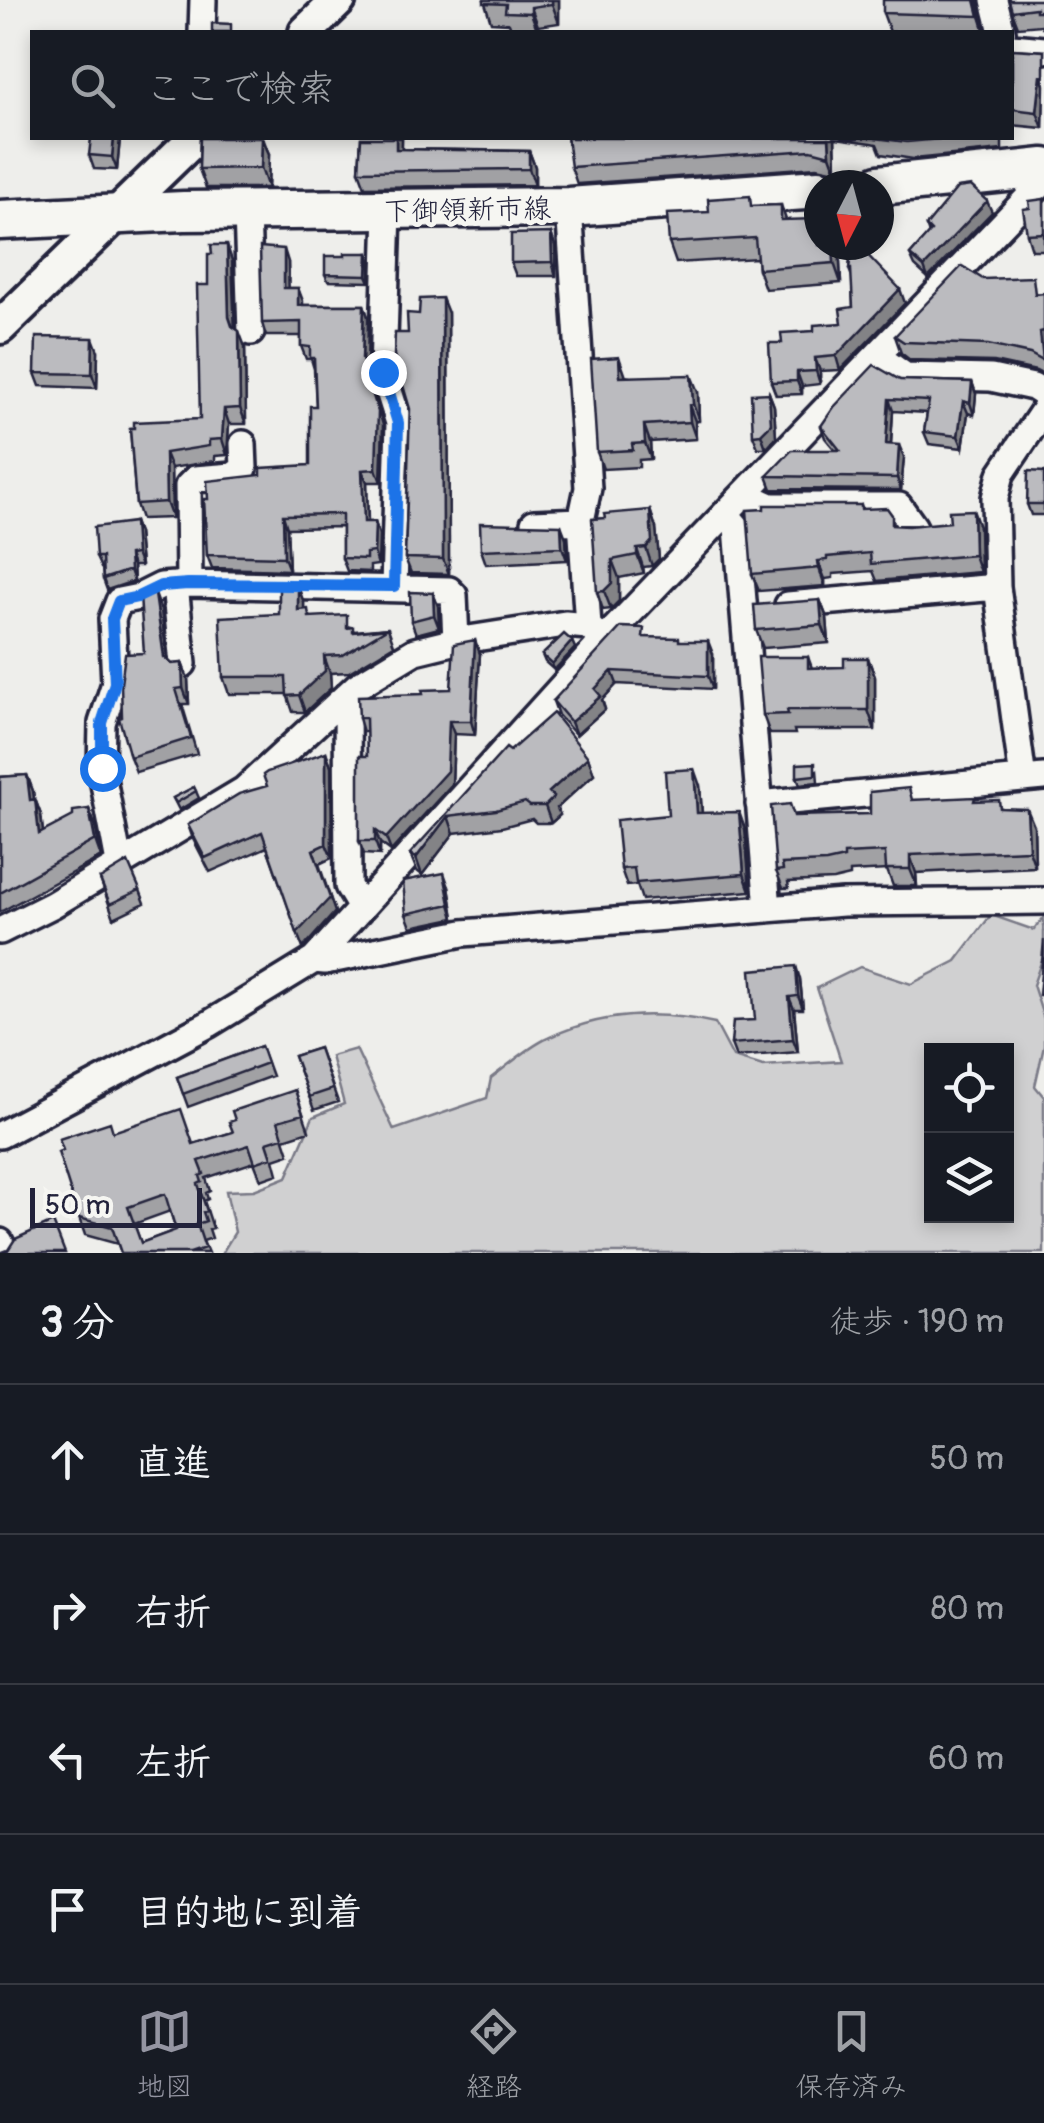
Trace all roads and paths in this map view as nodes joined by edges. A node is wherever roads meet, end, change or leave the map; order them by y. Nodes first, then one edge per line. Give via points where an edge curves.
1 (203, 0) edge
2 (339, 0) edge
3 (994, 0) edge
4 (202, 30) edge
5 (308, 30) edge
6 (1002, 30) edge
7 (1014, 47) edge
8 (1044, 50) edge
9 (193, 140) edge
10 (1044, 168) edge
11 (1044, 180) edge
12 (894, 183) edge
13 (804, 191) edge
14 (569, 207) junction
15 (388, 210) junction
16 (247, 212) junction
17 (114, 214) junction
18 (0, 220) edge
19 (0, 327) edge
20 (251, 332) dead end
21 (877, 356) junction
22 (1044, 394) edge
23 (1044, 410) edge
24 (243, 444) dead end
25 (744, 494) junction
26 (726, 514) junction
27 (581, 521) junction
28 (534, 523) edge
29 (914, 527) edge
30 (182, 585) junction
31 (394, 586) junction
32 (997, 587) junction
33 (743, 608) junction
34 (596, 634) junction
35 (456, 640) junction
36 (183, 664) edge
37 (347, 696) junction
38 (1033, 778) edge
39 (759, 804) junction
40 (119, 864) junction
41 (1044, 901) edge
42 (360, 906) junction
43 (768, 909) junction
44 (0, 930) edge
45 (314, 960) junction
46 (0, 1135) edge
47 (0, 1242) edge
48 (5, 1253) edge

1 - 4 street
2 - 5 street
3 - 6 street
7 - 8 street
9 - 17 street
10 - 12 main road
11 - 21 street
13 - 14 main road, 下御領新市線
14 - 15 main road, 下御領新市線
14 - 27 street via 588,488
15 - 16 main road, 下御領新市線
15 - 31 street via 383,372 398,423
16 - 17 main road, 下御領新市線
16 - 20 street
17 - 18 main road, 下御領新市線
17 - 19 street
21 - 22 street via 906,376 991,378
21 - 25 street
23 - 32 street via 1001,474 995,498
24 - 30 street via 244,468 234,476 195,479 188,486
25 - 26 street
25 - 29 street via 771,506 898,506
26 - 33 street via 737,527
26 - 34 street
27 - 28 street
27 - 34 street
30 - 31 street
30 - 36 street
30 - 40 street via 119,601 113,610 115,683 102,723 102,768
31 - 35 street via 449,590
32 - 33 street
32 - 38 street
33 - 39 street
34 - 35 street via 565,624
34 - 42 street
35 - 37 street via 415,651
37 - 40 street via 244,790
37 - 42 street via 348,886
38 - 39 street
39 - 43 street
40 - 44 street
41 - 43 street
42 - 45 street
43 - 45 street via 463,933
45 - 46 street
47 - 48 street

